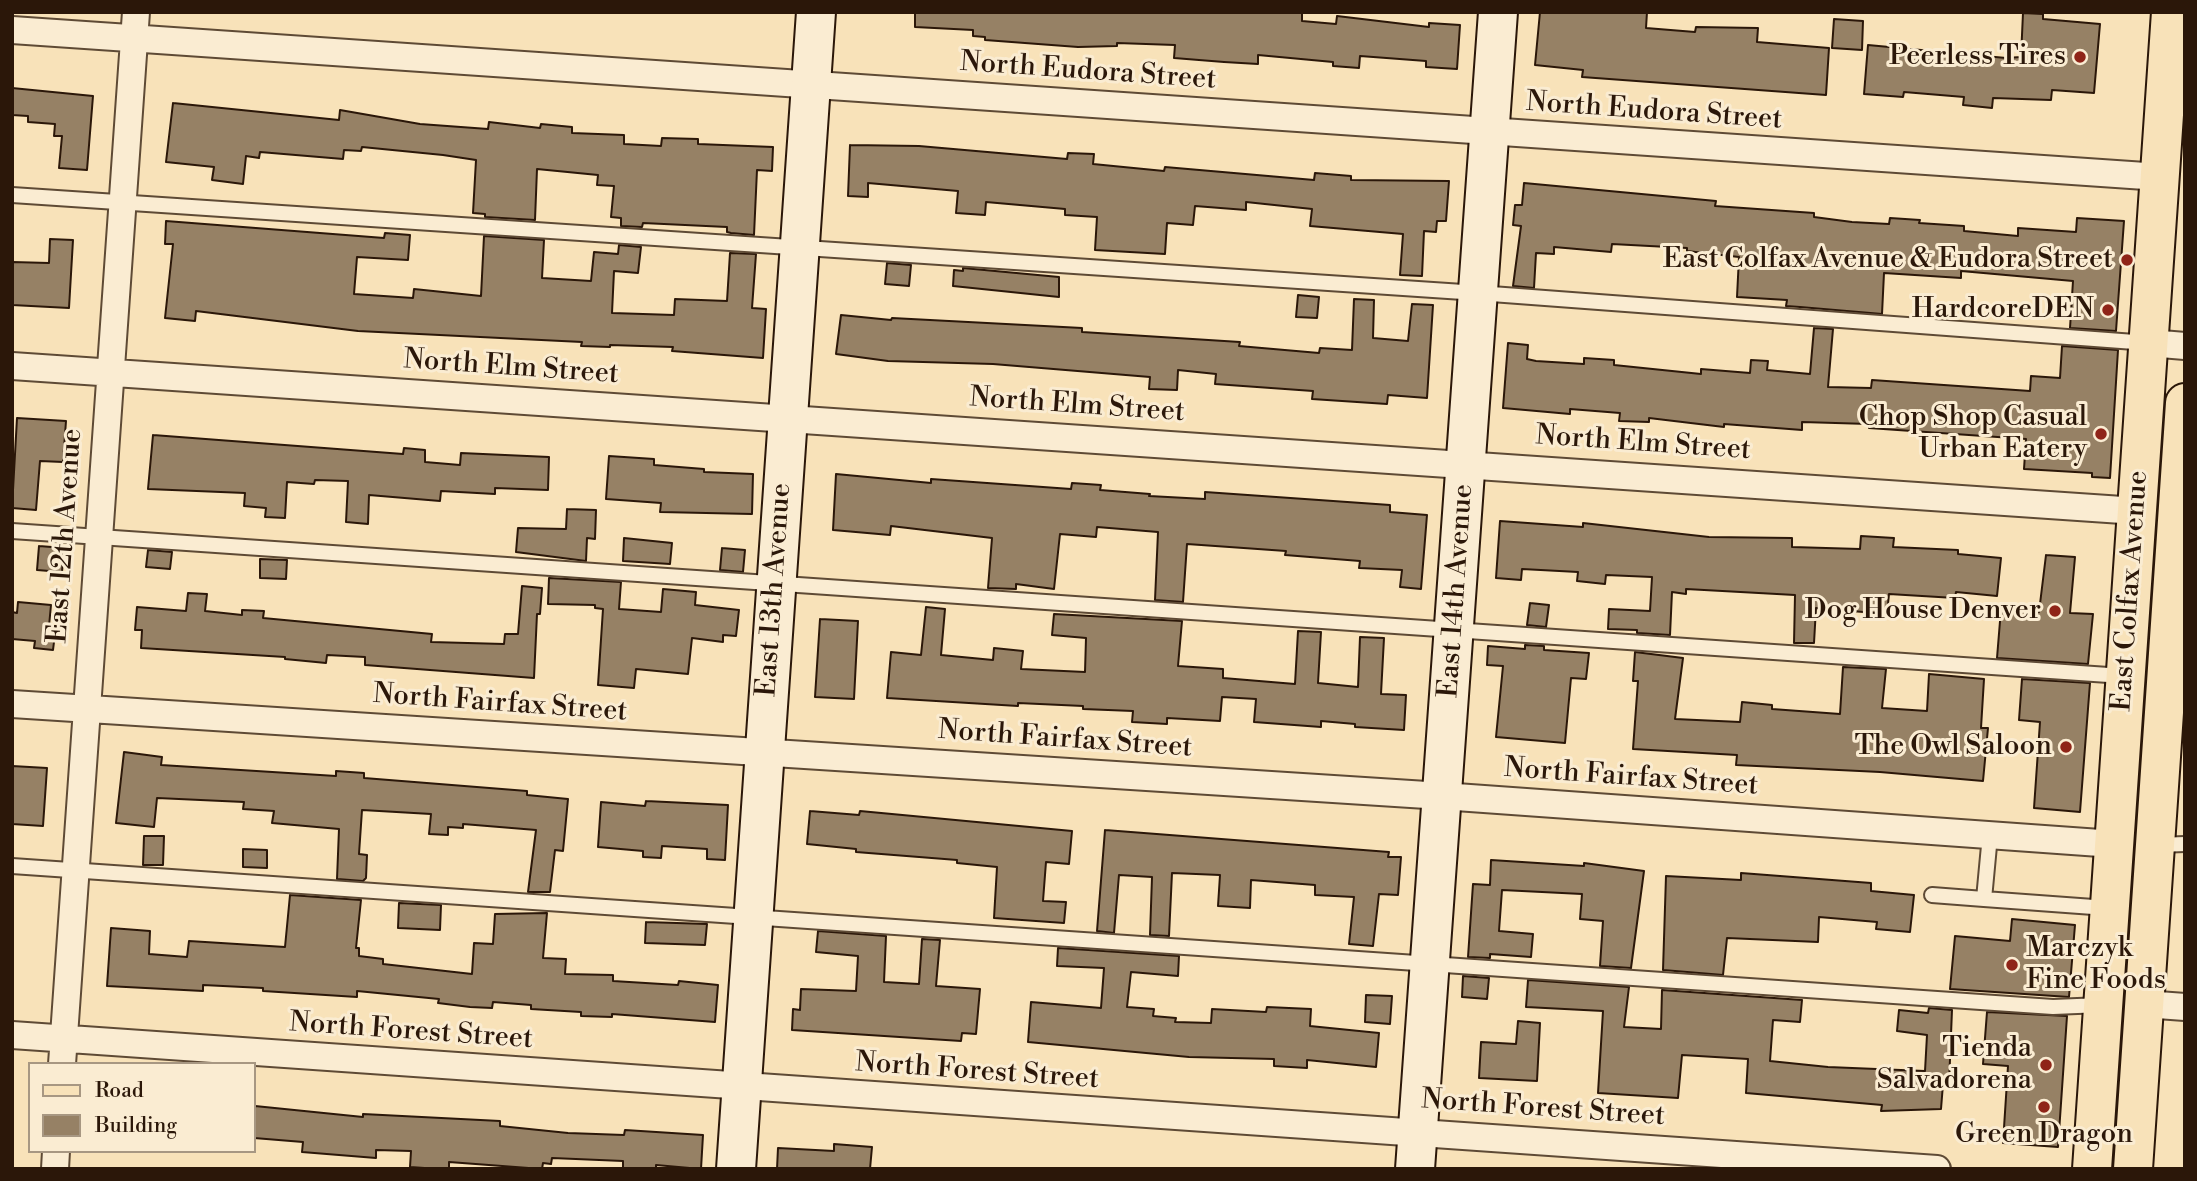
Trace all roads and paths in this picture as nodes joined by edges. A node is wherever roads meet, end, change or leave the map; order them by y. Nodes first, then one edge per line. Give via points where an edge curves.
1 (136, 12) edge
2 (816, 12) edge
3 (1498, 12) edge
4 (2171, 12) edge
5 (12, 30) edge
6 (135, 39) junction
7 (812, 83) junction
8 (1490, 133) junction
9 (2160, 177) junction
10 (12, 195) edge
11 (122, 202) junction
12 (799, 249) junction
13 (1478, 293) junction
14 (2167, 344) edge
15 (12, 366) edge
16 (110, 373) junction
17 (2185, 403) edge
18 (787, 418) junction
19 (1466, 463) junction
20 (2137, 511) junction
21 (12, 531) edge
22 (98, 537) junction
23 (776, 581) junction
24 (1454, 631) junction
25 (2126, 677) junction
26 (2176, 677) edge
27 (12, 704) edge
28 (85, 710) junction
29 (764, 752) junction
30 (1442, 796) junction
31 (1990, 835) junction
32 (2114, 844) junction
33 (2170, 844) edge
34 (12, 866) edge
35 (75, 871) junction
36 (1931, 895) dead end
37 (1984, 899) junction
38 (2110, 908) junction
39 (753, 917) junction
40 (1430, 963) junction
41 (2144, 1004) junction
42 (2103, 1005) junction
43 (2185, 1007) edge
44 (12, 1035) edge
45 (63, 1051) edge
46 (742, 1088) junction
47 (1416, 1150) edge
48 (736, 1169) edge
49 (1937, 1169) edge
50 (2092, 1169) edge
51 (2133, 1169) edge

1 - 6 street, East 12th Avenue
2 - 7 main road, East 13th Avenue
3 - 8 main road, East 14th Avenue
4 - 9 main road, East Colfax Avenue
5 - 6 street, North Eudora Street
6 - 7 street, North Eudora Street
6 - 11 street, East 12th Avenue
7 - 8 street, North Eudora Street
7 - 12 main road, East 13th Avenue
8 - 9 street, North Eudora Street
8 - 13 main road, East 14th Avenue
9 - 14 main road, East Colfax Avenue
10 - 11 lane
11 - 12 lane
11 - 16 street, East 12th Avenue
12 - 13 lane
12 - 18 main road, East 13th Avenue
13 - 14 lane
13 - 19 main road, East 14th Avenue
14 - 20 main road, East Colfax Avenue
15 - 16 street, North Elm Street
16 - 18 street, North Elm Street
16 - 22 street, East 12th Avenue
17 - 26 main road, East Colfax Avenue
18 - 19 street, North Elm Street
18 - 23 main road, East 13th Avenue
19 - 20 street, North Elm Street
19 - 24 main road, East 14th Avenue
20 - 25 main road, East Colfax Avenue
21 - 22 lane
22 - 23 lane
22 - 28 street, East 12th Avenue
23 - 24 lane
23 - 29 main road, East 13th Avenue
24 - 25 lane
24 - 30 main road, East 14th Avenue
25 - 32 main road, East Colfax Avenue
26 - 33 main road, East Colfax Avenue
27 - 28 street, North Fairfax Street
28 - 29 street, North Fairfax Street
28 - 35 street, East 12th Avenue
29 - 30 street, North Fairfax Street
29 - 39 main road, East 13th Avenue
30 - 31 street, North Fairfax Street
30 - 40 main road, East 14th Avenue
31 - 32 street, North Fairfax Street
31 - 37 lane
32 - 38 main road, East Colfax Avenue
33 - 41 main road, East Colfax Avenue
34 - 35 lane
35 - 39 lane
35 - 45 street, East 12th Avenue
36 - 37 lane
37 - 38 lane
38 - 42 main road, East Colfax Avenue
39 - 40 lane
39 - 46 main road, East 13th Avenue
40 - 42 lane via 2053,1007
40 - 47 main road, East 14th Avenue
41 - 43 street
41 - 51 main road, East Colfax Avenue
42 - 50 main road, East Colfax Avenue
44 - 45 street, North Forest Street
45 - 46 street, North Forest Street
46 - 47 street, North Forest Street
46 - 48 main road, East 13th Avenue
47 - 49 street, North Forest Street

